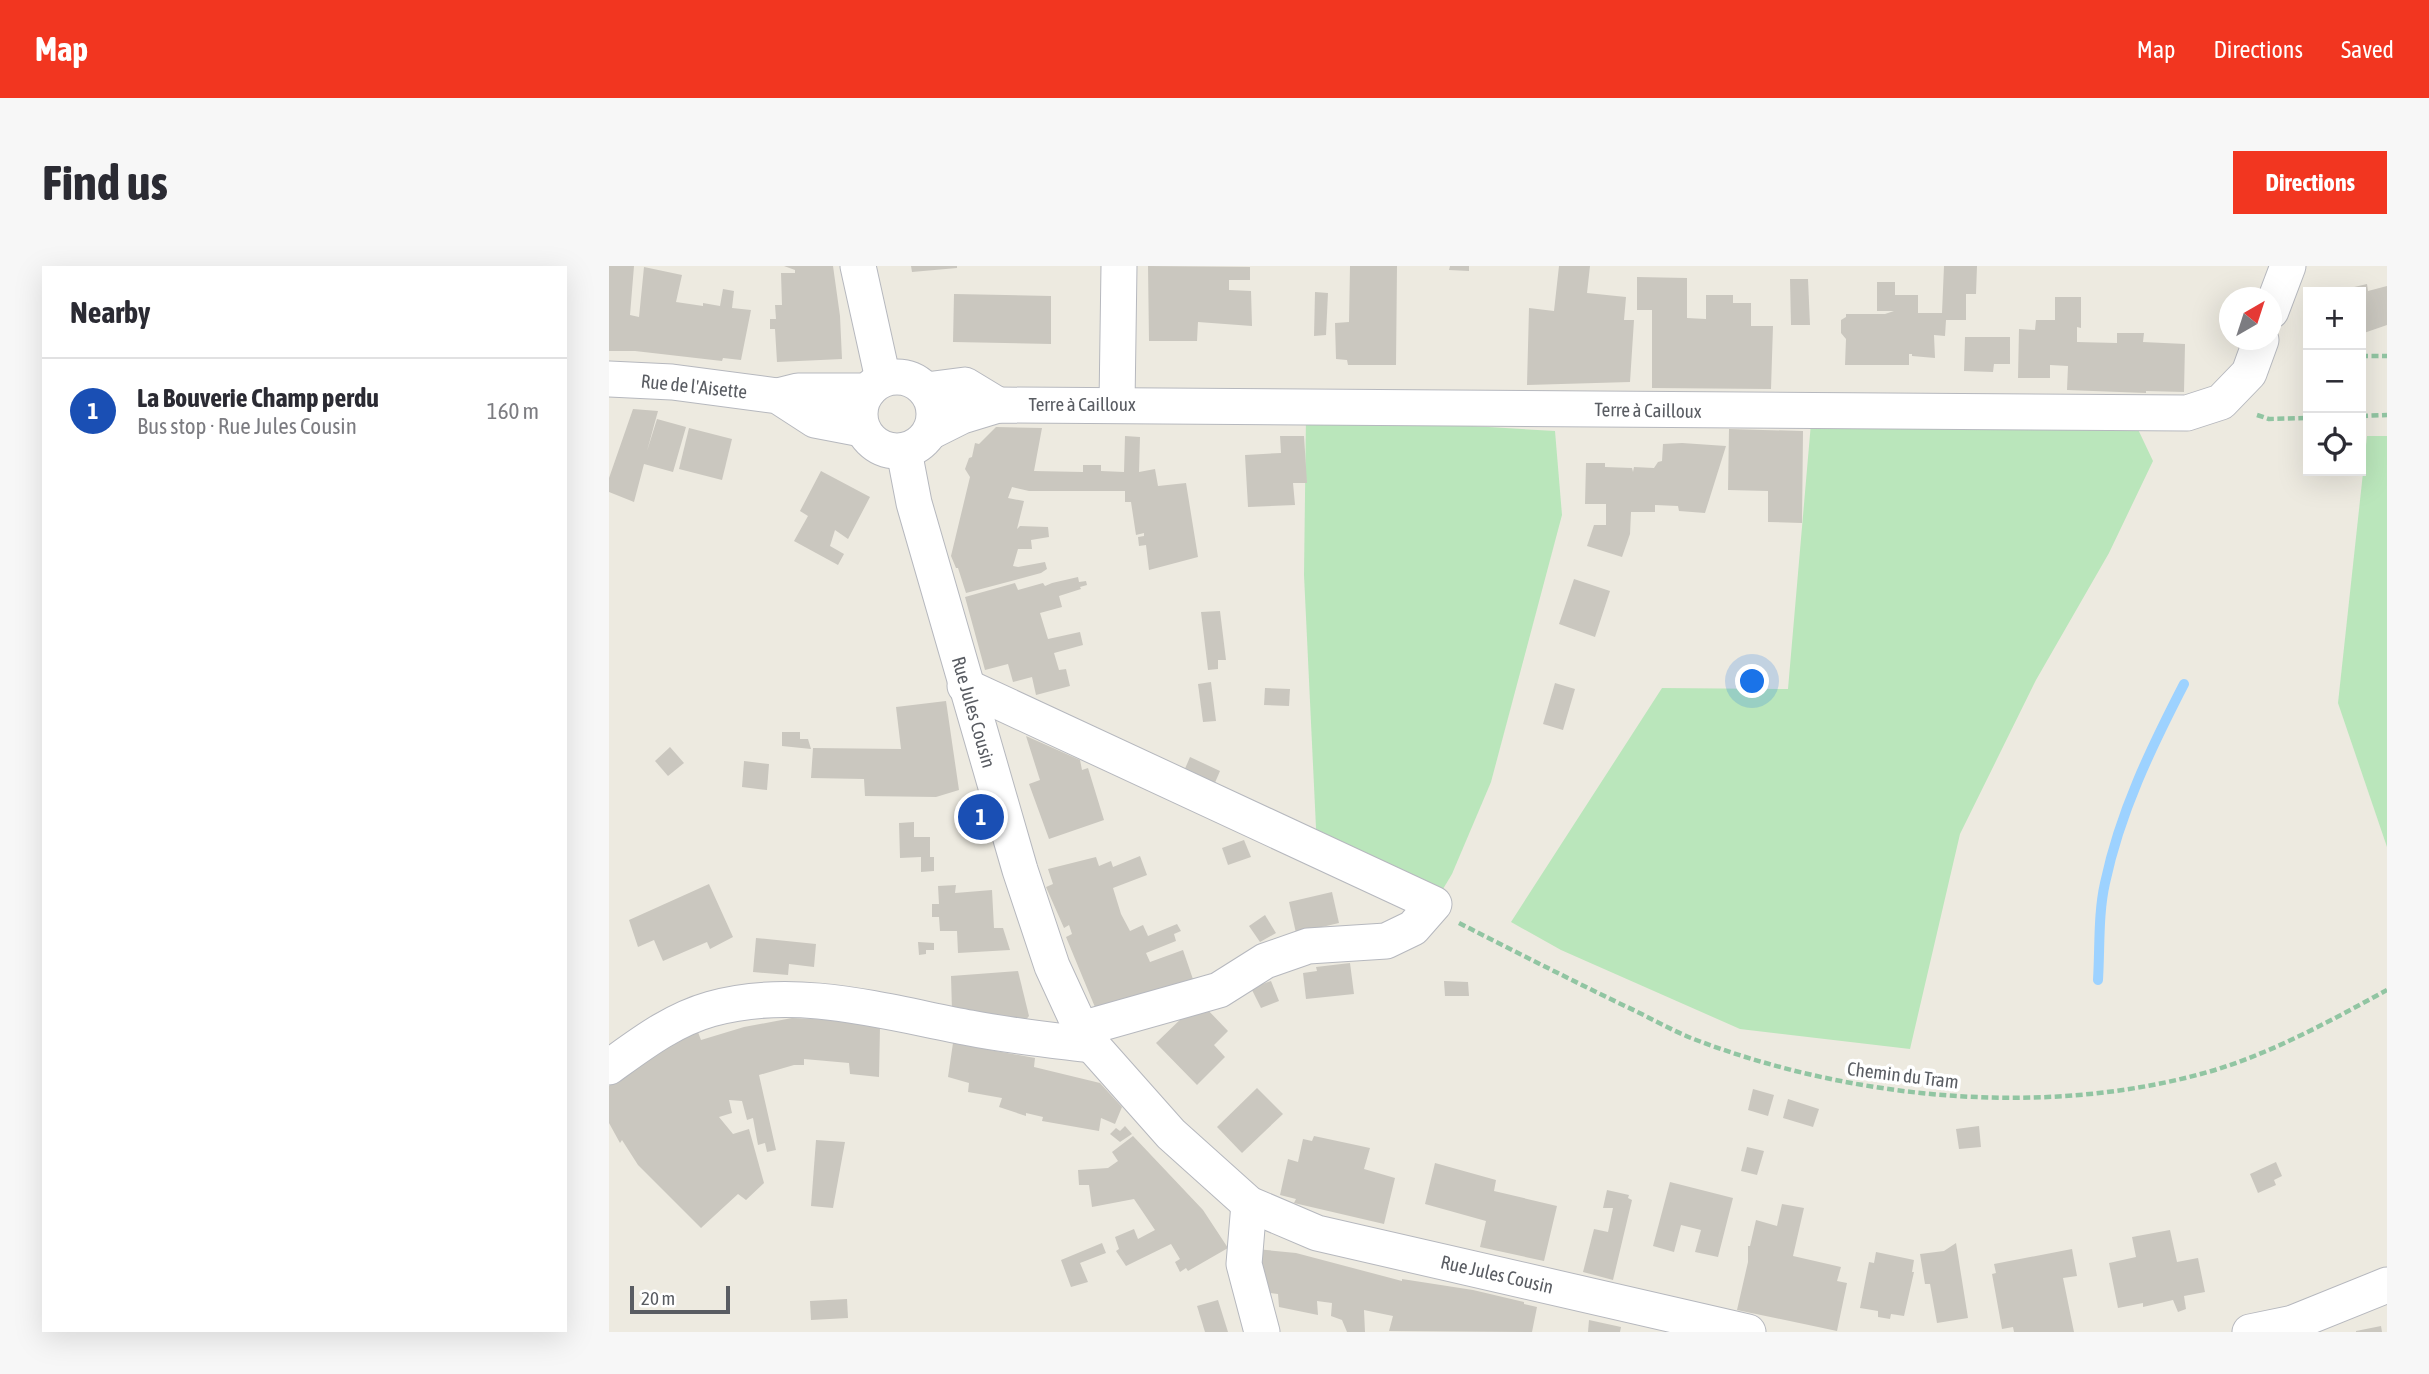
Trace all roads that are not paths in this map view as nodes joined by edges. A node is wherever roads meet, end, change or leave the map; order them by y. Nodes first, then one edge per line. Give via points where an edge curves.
1 (858, 266) edge
2 (1119, 266) edge
3 (2288, 266) edge
4 (2280, 287) edge
5 (2257, 350) edge
6 (609, 379) edge
7 (875, 385) junction
8 (926, 390) junction
9 (778, 396) junction
10 (1117, 404) junction
11 (998, 405) junction
12 (862, 429) junction
13 (917, 441) junction
14 (965, 686) junction
15 (1086, 1037) junction
16 (609, 1067) edge
17 (1249, 1205) junction
18 (2387, 1285) edge
19 (1262, 1332) edge
20 (1748, 1332) edge
21 (2250, 1332) edge

1 - 7 street
2 - 10 street
3 - 4 street
5 - 10 street, Terre à Cailloux via 2249,373 2221,402 2187,413
6 - 9 street, Rue de l'Aisette
7 - 8 street via 894,377 906,378
7 - 9 street, Rue de l'Aisette via 798,390
7 - 12 street via 860,406
8 - 11 street via 965,386
8 - 13 street via 934,414
9 - 12 street, Rue de l'Aisette via 815,420
10 - 11 street, Terre à Cailloux
11 - 13 street via 962,416
12 - 13 street via 879,448 892,452
13 - 14 street, Rue Jules Cousin via 914,503
14 - 15 street, Rue Jules Cousin via 1048,954
14 - 15 street via 1434,904 1413,928 1386,941 1308,946 1265,961 1219,990
15 - 16 street via 972,1028 821,1001 761,999 709,1009 663,1028
15 - 17 street, Rue Jules Cousin via 1171,1134
17 - 19 street via 1244,1264
17 - 20 street, Rue Jules Cousin via 1317,1233
18 - 21 street via 2293,1323

